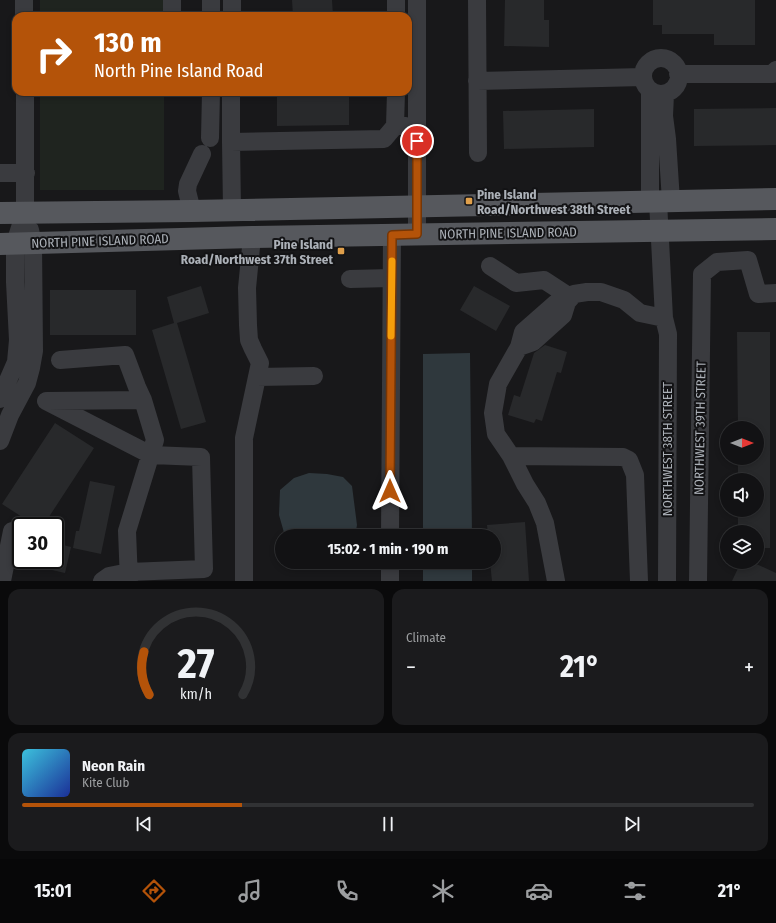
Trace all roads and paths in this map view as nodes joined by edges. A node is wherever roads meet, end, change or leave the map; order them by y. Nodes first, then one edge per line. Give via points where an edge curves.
1 (24, 0) edge
2 (172, 0) edge
3 (211, 0) edge
4 (232, 0) edge
5 (396, 0) edge
6 (417, 0) edge
7 (477, 0) edge
8 (24, 12) edge
9 (172, 12) edge
10 (211, 12) edge
11 (232, 12) edge
12 (396, 12) edge
13 (776, 70) edge
14 (678, 74) junction
15 (477, 81) junction
16 (652, 87) junction
17 (25, 96) edge
18 (211, 96) edge
19 (231, 96) edge
20 (396, 96) edge
21 (395, 126) junction
22 (417, 126) junction
23 (210, 138) dead end
24 (231, 142) junction
25 (478, 153) dead end
26 (202, 154) dead end
27 (0, 173) edge
28 (26, 173) junction
29 (776, 199) edge
30 (660, 201) junction
31 (417, 206) junction
32 (232, 209) junction
33 (192, 210) junction
34 (25, 212) junction
35 (0, 213) edge
36 (776, 228) edge
37 (660, 230) junction
38 (417, 234) junction
39 (392, 235) junction
40 (252, 237) junction
41 (16, 243) edge
42 (490, 266) dead end
43 (391, 278) junction
44 (350, 279) dead end
45 (776, 293) edge
46 (568, 300) junction
47 (664, 318) junction
48 (60, 360) dead end
49 (314, 376) dead end
50 (257, 377) junction
51 (9, 393) edge
52 (143, 400) junction
53 (46, 401) junction
54 (0, 441) edge
55 (151, 455) junction
56 (511, 456) junction
57 (390, 529) edge
58 (12, 531) dead end
59 (390, 569) edge
60 (129, 577) edge
61 (2, 581) edge
62 (102, 581) edge
63 (244, 581) edge
64 (390, 581) edge
65 (556, 581) edge
66 (639, 581) edge
67 (667, 581) edge
68 (698, 581) edge

1 - 8 street
2 - 9 street
3 - 10 street
4 - 11 street
5 - 12 street
6 - 22 street
7 - 15 street
13 - 14 street via 773,74
14 - 16 street via 676,85 669,92
14 - 16 street via 672,63 661,58 655,59 646,67
15 - 16 street
15 - 25 street
16 - 30 street, NORTHWEST 38TH STREET via 664,116 667,139
17 - 28 street
18 - 23 street
19 - 24 street
20 - 21 street
21 - 22 street
21 - 24 street via 384,139
22 - 31 street
24 - 32 street
26 - 33 street via 188,184 187,191
27 - 28 street
28 - 34 street
29 - 30 main road
30 - 31 main road
30 - 37 street, NORTHWEST 38TH STREET
31 - 32 main road
31 - 38 street
32 - 33 main road
33 - 34 main road
34 - 35 main road
34 - 41 street
36 - 37 main road, NORTH PINE ISLAND ROAD
37 - 38 main road, NORTH PINE ISLAND ROAD
37 - 47 street, NORTHWEST 38TH STREET
38 - 39 main road, NORTH PINE ISLAND ROAD
39 - 40 main road, NORTH PINE ISLAND ROAD
39 - 43 street
40 - 41 main road, NORTH PINE ISLAND ROAD
40 - 50 street via 247,288 248,325 249,340 260,363
41 - 51 street via 18,340
42 - 46 street via 516,283 544,280
43 - 44 street
43 - 57 street
45 - 68 street, NORTHWEST 39TH STREET via 758,294 748,260 717,262 702,274
46 - 47 street via 574,294 601,292 624,300 640,313
46 - 56 street via 563,315 533,342 519,347 498,384 493,413 496,434
47 - 67 street, NORTHWEST 38TH STREET via 668,334
48 - 52 street via 125,355
49 - 50 street
50 - 63 street via 244,438
51 - 53 street
51 - 54 street via 10,415
52 - 53 street
52 - 55 street via 155,440
53 - 55 street
55 - 60 street via 127,531
55 - 60 street via 201,457 204,569
56 - 65 street via 537,503 545,524
56 - 66 street via 623,457 629,460 635,475
58 - 61 street
59 - 64 street
60 - 62 street via 109,576

